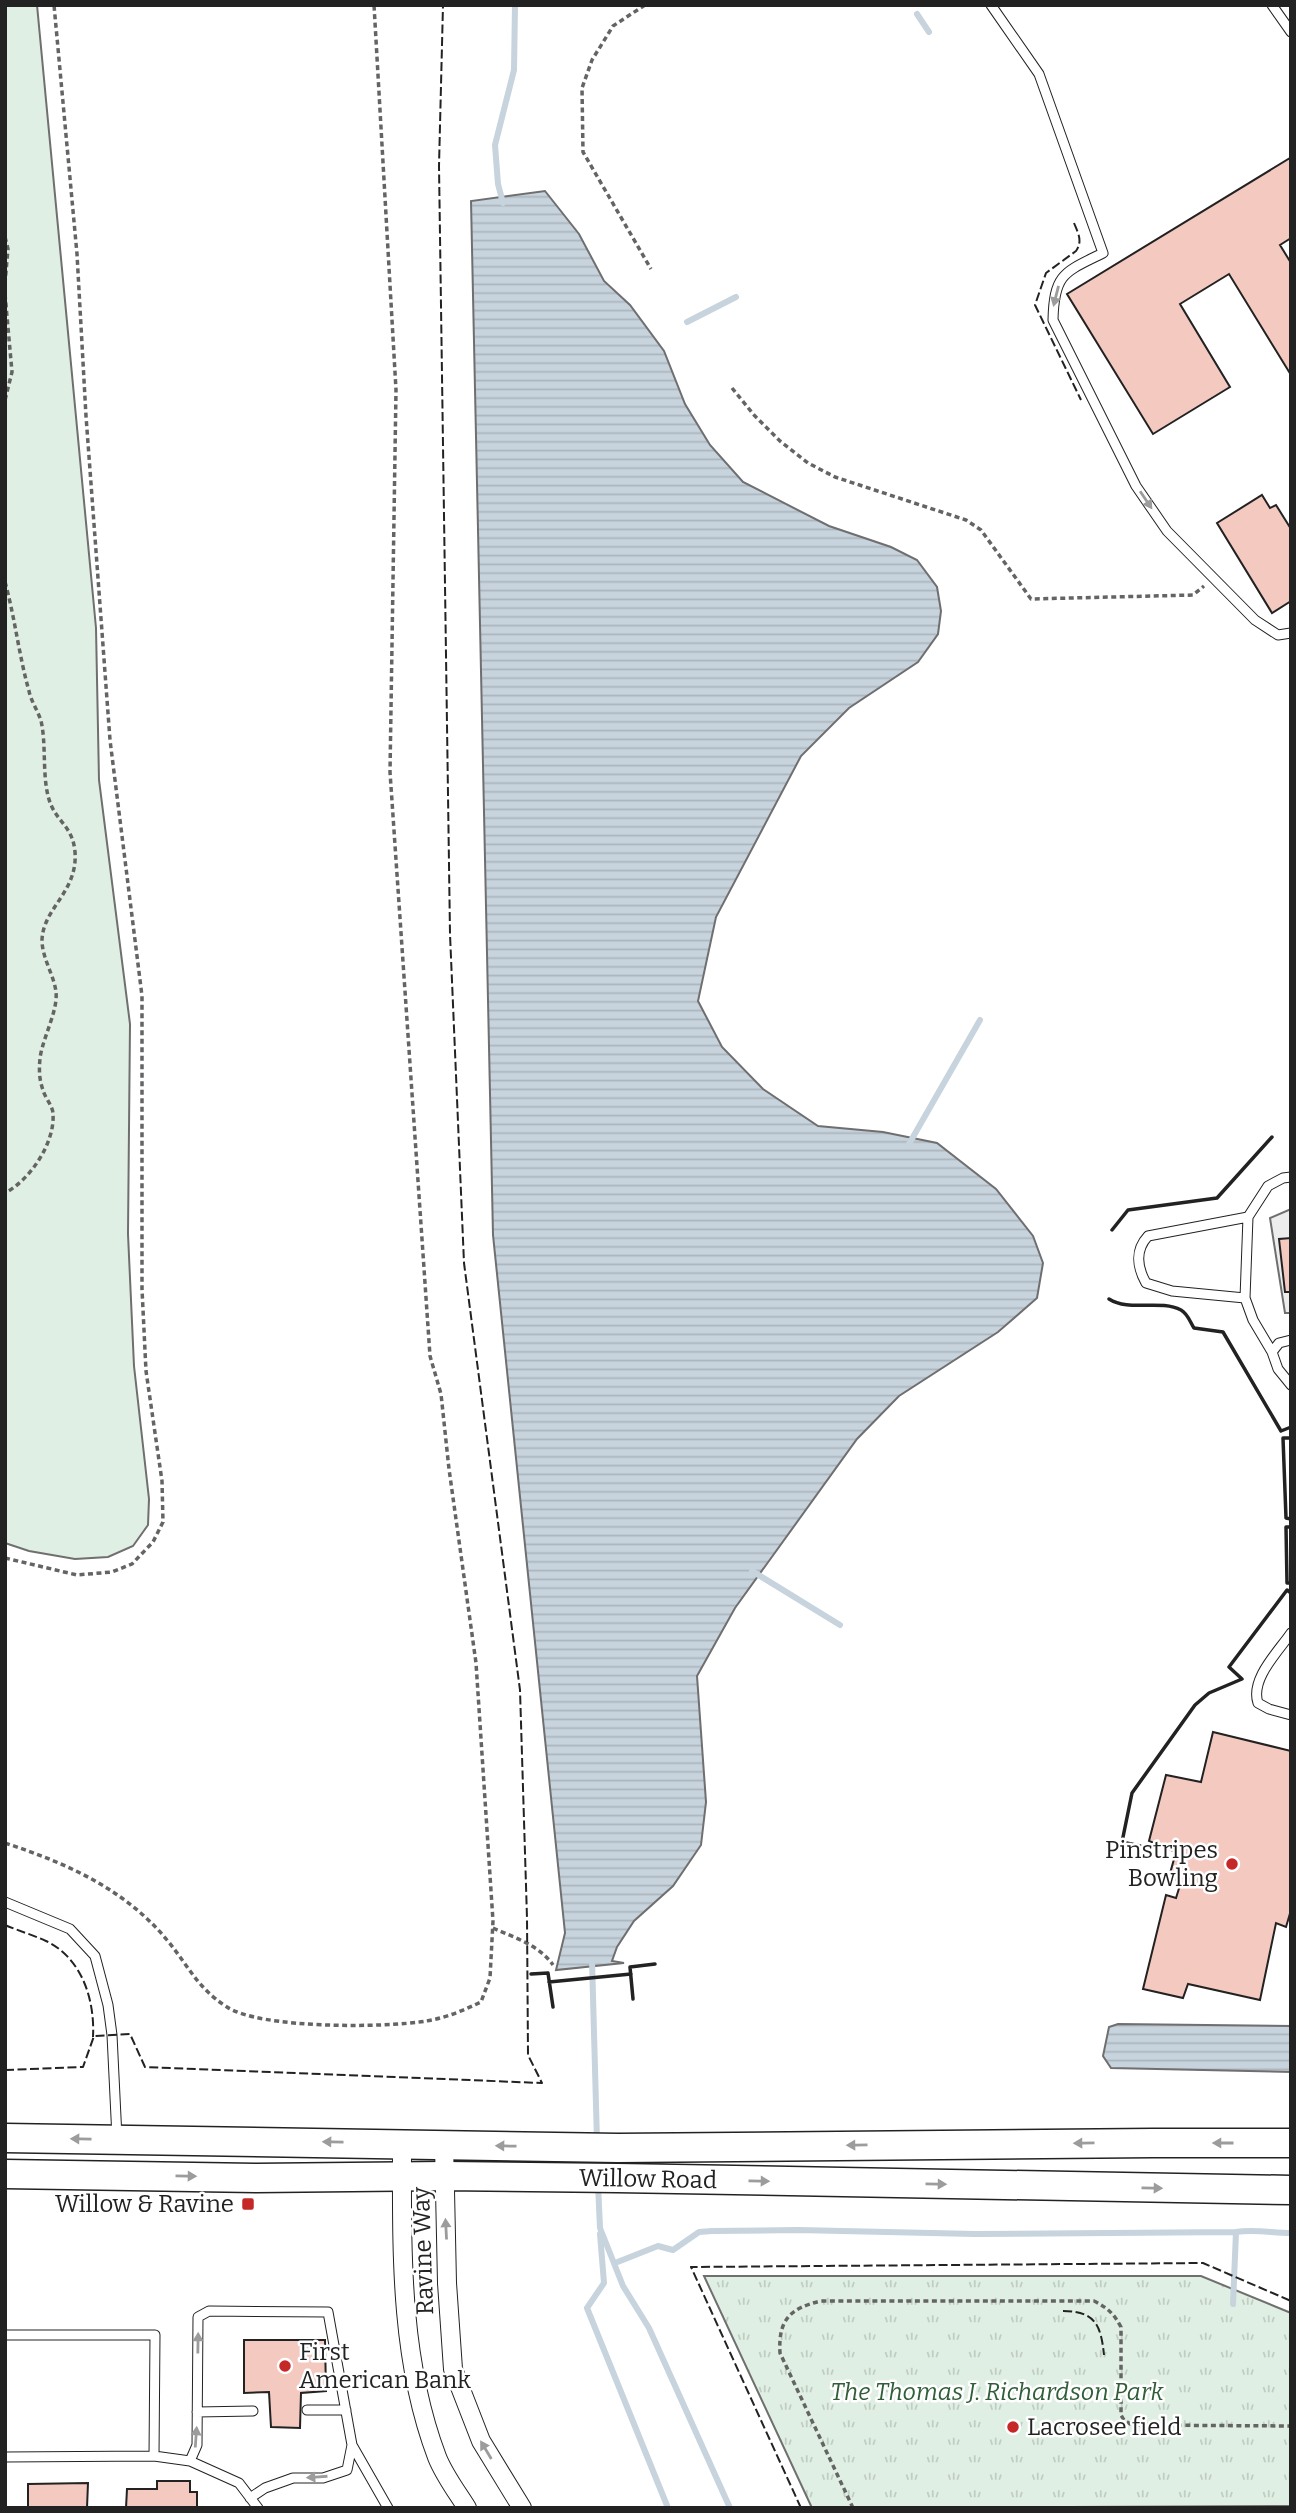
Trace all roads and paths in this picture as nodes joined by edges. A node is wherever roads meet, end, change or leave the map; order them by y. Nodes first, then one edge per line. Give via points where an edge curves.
1 (54, 5) edge
2 (374, 5) edge
3 (645, 5) edge
4 (991, 5) edge
5 (1272, 5) edge
6 (1291, 32) edge
7 (5, 237) edge
8 (651, 269) dead end
9 (5, 283) edge
10 (5, 294) edge
11 (732, 388) dead end
12 (5, 400) edge
13 (5, 502) edge
14 (5, 543) edge
15 (1214, 578) junction
16 (5, 582) edge
17 (1291, 633) edge
18 (1291, 1177) edge
19 (5, 1193) edge
20 (1248, 1217) junction
21 (1245, 1298) junction
22 (1291, 1340) edge
23 (1272, 1352) junction
24 (1291, 1385) edge
25 (5, 1558) edge
26 (1291, 1633) edge
27 (1291, 1716) edge
28 (5, 1843) edge
29 (5, 1902) edge
30 (493, 1927) junction
31 (553, 1965) dead end
32 (5, 2138) edge
33 (117, 2139) junction
34 (402, 2143) junction
35 (1291, 2143) edge
36 (444, 2144) junction
37 (5, 2175) edge
38 (118, 2175) junction
39 (444, 2176) junction
40 (402, 2177) junction
41 (1291, 2190) edge
42 (5, 2335) edge
43 (307, 2410) dead end
44 (346, 2410) junction
45 (253, 2411) dead end
46 (197, 2412) junction
47 (1291, 2426) edge
48 (352, 2445) junction
49 (155, 2456) junction
50 (5, 2457) edge
51 (190, 2461) junction
52 (250, 2498) junction
53 (258, 2508) edge
54 (388, 2508) edge
55 (467, 2508) edge
56 (522, 2508) edge
57 (853, 2508) edge

1 - 25 path via 77,254 110,740 142,996 142,1289 163,1522 153,1542 132,1564 113,1572 78,1574
2 - 30 path via 396,390 390,772 430,1356 441,1394 476,1663
3 - 8 path via 613,26 592,60 582,88 583,152
4 -> 15 lane via 1039,74 1103,253 1066,272 1054,295 1053,320 1136,486 1167,531
5 - 6 lane
7 - 9 path
10 - 12 path via 12,372
11 - 15 path via 771,433 808,463 835,477 966,520 981,530 1031,599 1193,595
13 - 14 path
15 - 17 lane via 1255,620 1278,635
16 - 19 path via 29,692 41,721 51,805 67,827 75,850 74,872 42,941 56,991 42,1041 39,1073 53,1112 52,1129 28,1174
18 - 20 lane via 1268,1186
20 - 21 lane
20 - 21 lane via 1148,1236 1139,1245 1139,1271 1146,1283 1172,1291
21 - 23 lane
22 - 23 lane via 1279,1343
23 - 24 lane
26 - 27 lane via 1263,1674 1255,1695 1258,1703
28 - 30 path via 48,1857 125,1899 168,1941 211,1995 229,2009 277,2022 353,2026 426,2021 459,2012 481,2002 490,1978
29 - 33 lane via 70,1929 95,1956 112,2035
30 - 31 path via 534,1947
33 -> 32 main road, Willow Road
34 -> 33 main road, Willow Road
33 - 38 main road
34 - 36 main road, Willow Road
34 - 40 street, Ravine Way
35 -> 36 main road, Willow Road via 618,2148
36 - 39 street, Ravine Way
37 - 38 main road, Willow Road
38 -> 40 main road, Willow Road
39 - 40 main road, Willow Road
39 -> 41 main road, Willow Road
56 -> 39 street, Ravine Way via 481,2441 453,2369
40 - 55 street, Ravine Way via 405,2315 416,2391 438,2460
42 - 49 lane via 155,2335
43 - 44 lane
46 -> 44 lane via 198,2317 209,2311 328,2312
44 - 48 lane
45 - 46 lane
51 -> 46 lane via 197,2445
47 - 57 path via 1132,2425 1124,2420 1121,2327 1108,2309 1094,2301 821,2301 804,2305 787,2317 779,2334 780,2353
48 -> 52 lane via 347,2470 323,2478 293,2478
48 - 54 lane
49 - 50 lane
49 - 51 lane
51 - 52 lane via 239,2483
52 - 53 lane

